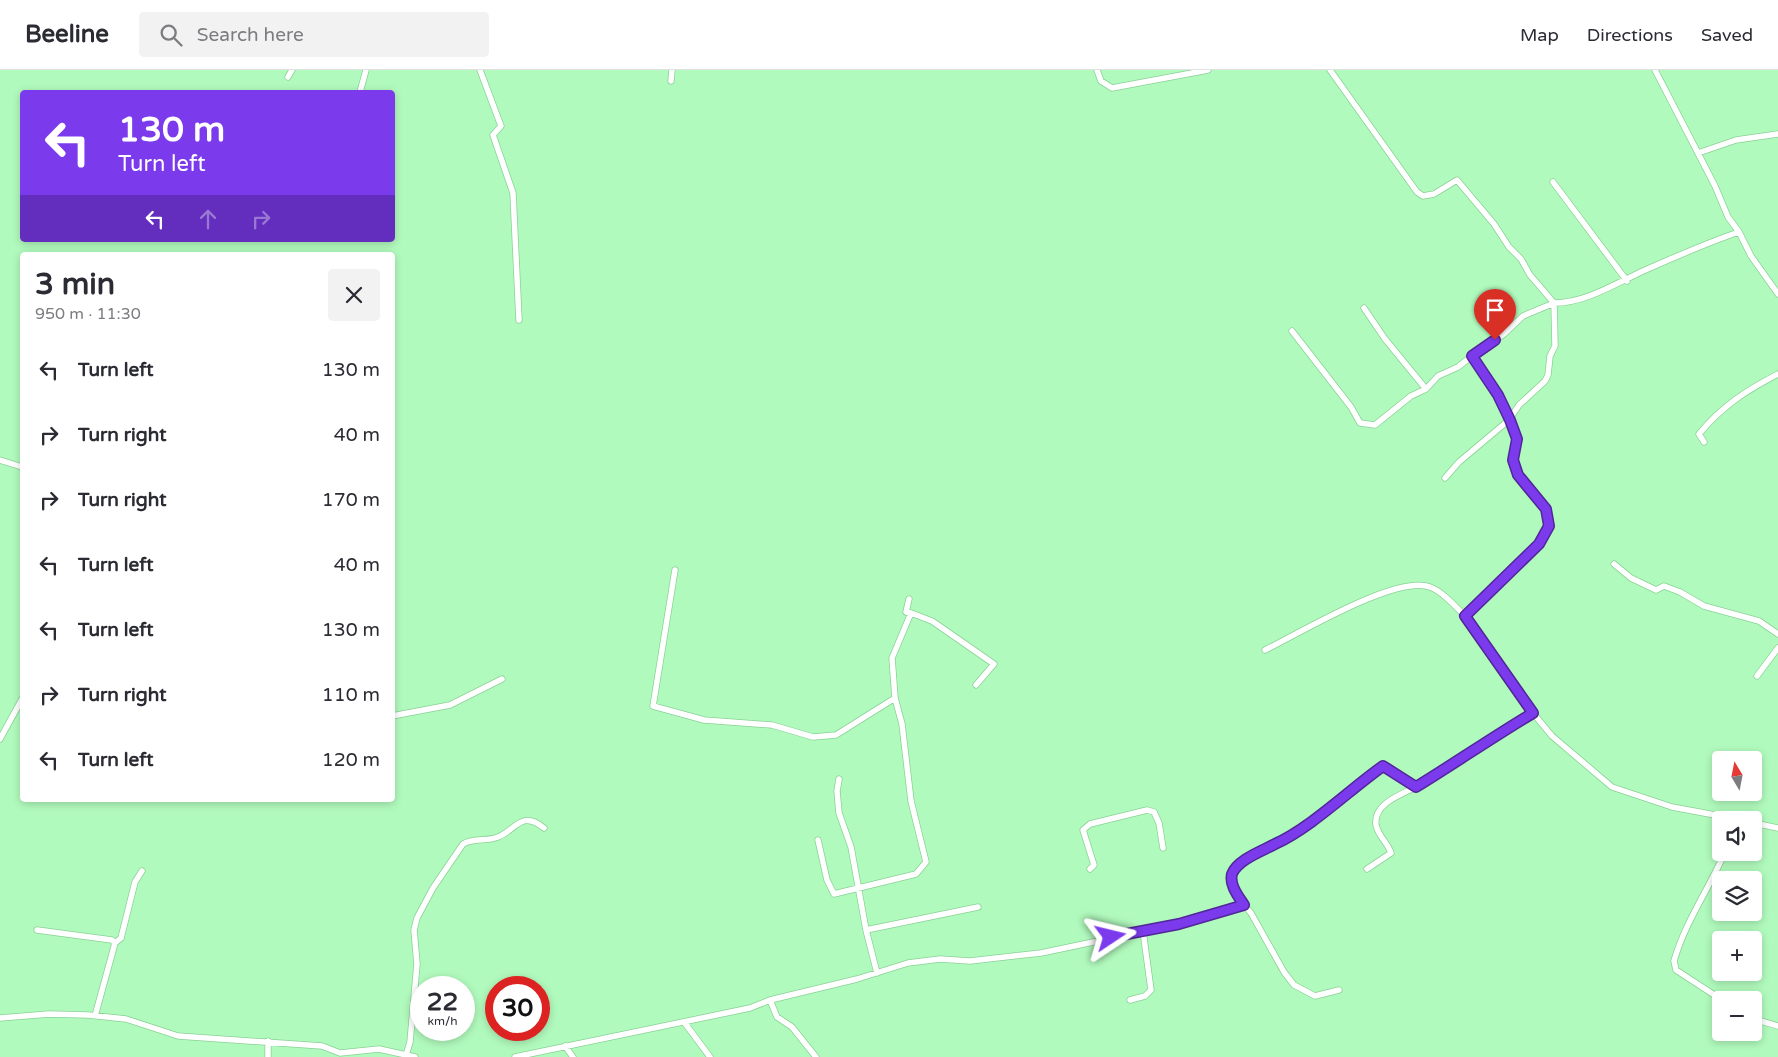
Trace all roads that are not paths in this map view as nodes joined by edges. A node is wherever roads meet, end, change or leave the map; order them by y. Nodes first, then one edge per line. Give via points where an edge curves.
1 (292, 70) edge
2 (366, 70) edge
3 (480, 70) edge
4 (672, 70) edge
5 (1096, 70) edge
6 (1208, 70) edge
7 (1330, 70) edge
8 (1655, 70) edge
9 (288, 77) dead end
10 (671, 81) dead end
11 (361, 90) edge
12 (1778, 134) edge
13 (1698, 153) junction
14 (1552, 182) dead end
15 (1739, 232) junction
16 (1627, 281) junction
17 (1778, 294) edge
18 (1554, 303) junction
19 (1364, 308) dead end
20 (519, 320) dead end
21 (1292, 331) dead end
22 (1472, 356) junction
23 (1778, 374) edge
24 (1426, 388) junction
25 (1510, 420) junction
26 (1704, 442) dead end
27 (0, 460) edge
28 (20, 466) edge
29 (1445, 478) dead end
30 (1614, 564) dead end
31 (674, 570) dead end
32 (908, 599) dead end
33 (911, 613) junction
34 (1465, 616) junction
35 (1778, 634) edge
36 (1778, 648) edge
37 (1265, 650) dead end
38 (1758, 676) dead end
39 (502, 678) dead end
40 (976, 685) dead end
41 (895, 698) junction
42 (20, 704) edge
43 (1533, 713) junction
44 (395, 715) edge
45 (0, 739) edge
46 (839, 779) dead end
47 (1416, 787) junction
48 (1712, 815) edge
49 (1762, 825) edge
50 (544, 828) dead end
51 (1778, 828) edge
52 (818, 840) dead end
53 (1163, 848) dead end
54 (1721, 861) edge
55 (1090, 869) dead end
56 (1367, 869) dead end
57 (142, 871) dead end
58 (858, 890) junction
59 (1244, 905) junction
60 (978, 907) dead end
61 (37, 930) dead end
62 (866, 930) junction
63 (1143, 931) junction
64 (115, 942) junction
65 (877, 973) junction
66 (1339, 990) dead end
67 (1712, 993) edge
68 (770, 1000) junction
69 (1130, 1000) dead end
70 (95, 1016) junction
71 (0, 1018) edge
72 (1762, 1021) edge
73 (684, 1022) junction
74 (1778, 1026) edge
75 (268, 1041) junction
76 (565, 1046) junction
77 (406, 1054) junction
78 (268, 1057) edge
79 (415, 1057) edge
80 (514, 1057) edge
81 (573, 1057) edge
82 (710, 1057) edge
83 (816, 1057) edge

1 - 9 street
2 - 11 street
3 - 20 street via 501,126 493,135 513,193
4 - 10 street
5 - 6 street via 1101,81 1112,88
7 - 18 street via 1417,192 1423,196 1434,194 1457,180
8 - 13 street
12 - 13 street via 1736,140
13 - 15 street
14 - 16 street
15 - 16 street via 1710,241
15 - 17 street via 1751,256
16 - 18 street via 1571,303
18 - 22 street via 1523,316
18 - 25 street via 1555,346 1550,356 1548,375 1519,405
19 - 24 street
21 - 24 street via 1360,423 1375,425
22 - 24 street via 1438,376
22 - 25 street
23 - 26 street via 1729,402 1700,434
25 - 29 street via 1459,462
25 - 34 street via 1517,439 1513,460 1518,475 1546,509 1549,526 1539,544
27 - 28 street
30 - 35 street via 1631,578 1656,590 1664,586 1704,606 1758,620
31 - 41 street via 653,706 704,720 772,725 813,737 836,735
32 - 33 street via 906,612
33 - 40 street via 932,621 994,664
33 - 41 street via 892,658
34 - 37 street via 1430,587 1410,584 1370,597
34 - 43 street
36 - 38 street
39 - 44 street via 450,705
41 - 58 street via 902,724 911,802 926,862 916,874
42 - 45 street
43 - 47 street
43 - 48 street via 1552,736 1612,788 1672,807
46 - 58 street via 839,813 851,847
47 - 56 street via 1383,805 1376,826 1392,853
47 - 59 street via 1383,766 1284,840 1255,854 1235,869 1232,884
49 - 51 street
50 - 77 street via 534,822 523,821 498,838 469,840 463,844 422,906 414,930 417,964 410,1042
52 - 58 street via 827,880 834,894
53 - 55 street via 1154,812 1147,810 1090,824 1083,830 1094,865
54 - 67 street via 1694,909 1674,961 1676,970
57 - 64 street via 135,882 121,938
58 - 62 street
59 - 63 street
59 - 66 street via 1294,985 1314,996
60 - 62 street
61 - 64 street
62 - 65 street
63 - 65 street via 1041,953 970,961 940,959 908,963
63 - 69 street via 1151,990 1145,996
64 - 70 street
65 - 68 street
68 - 73 street via 750,1008
68 - 83 street via 777,1017 792,1027
70 - 71 street via 49,1014
70 - 75 street via 135,1022 178,1036
72 - 74 street
73 - 76 street
73 - 82 street
75 - 77 street via 322,1046 340,1053 379,1049
75 - 78 street
76 - 80 street
76 - 81 street
77 - 79 street

